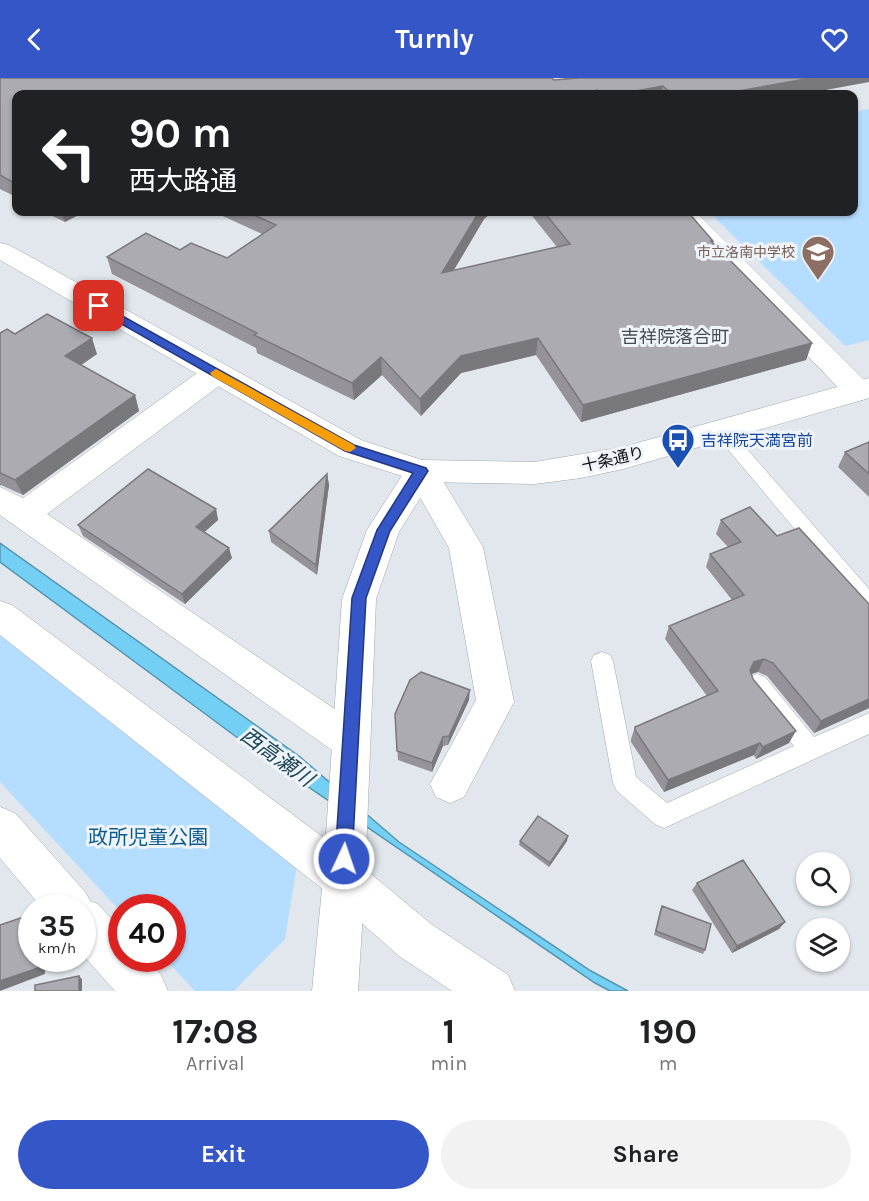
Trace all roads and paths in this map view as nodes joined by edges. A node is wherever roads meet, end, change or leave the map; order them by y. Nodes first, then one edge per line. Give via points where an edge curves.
1 (687, 216) edge
2 (0, 250) edge
3 (217, 374) junction
4 (863, 389) edge
5 (721, 430) junction
6 (421, 471) junction
7 (12, 507) edge
8 (869, 603) edge
9 (0, 615) edge
10 (603, 661) dead end
11 (757, 684) edge
12 (869, 723) edge
13 (350, 748) junction
14 (811, 750) junction
15 (450, 784) dead end
16 (0, 827) edge
17 (344, 869) junction
18 (59, 894) edge
19 (96, 936) edge
20 (145, 991) edge
21 (335, 991) edge
22 (492, 991) edge

1 - 4 street
2 - 3 street, 十条通り
3 - 6 street, 十条通り via 350,448
3 - 7 street
4 - 5 street, 十条通り
5 - 6 street, 十条通り via 581,467 535,473
5 - 8 lane
6 - 13 street via 383,530 359,598
6 - 15 street via 466,547 495,702
7 - 13 street
9 - 17 street
10 - 14 lane via 625,783 664,816
11 - 14 lane
12 - 14 lane
13 - 17 street
16 - 18 street
17 - 21 street
17 - 22 street via 415,940
19 - 20 street

